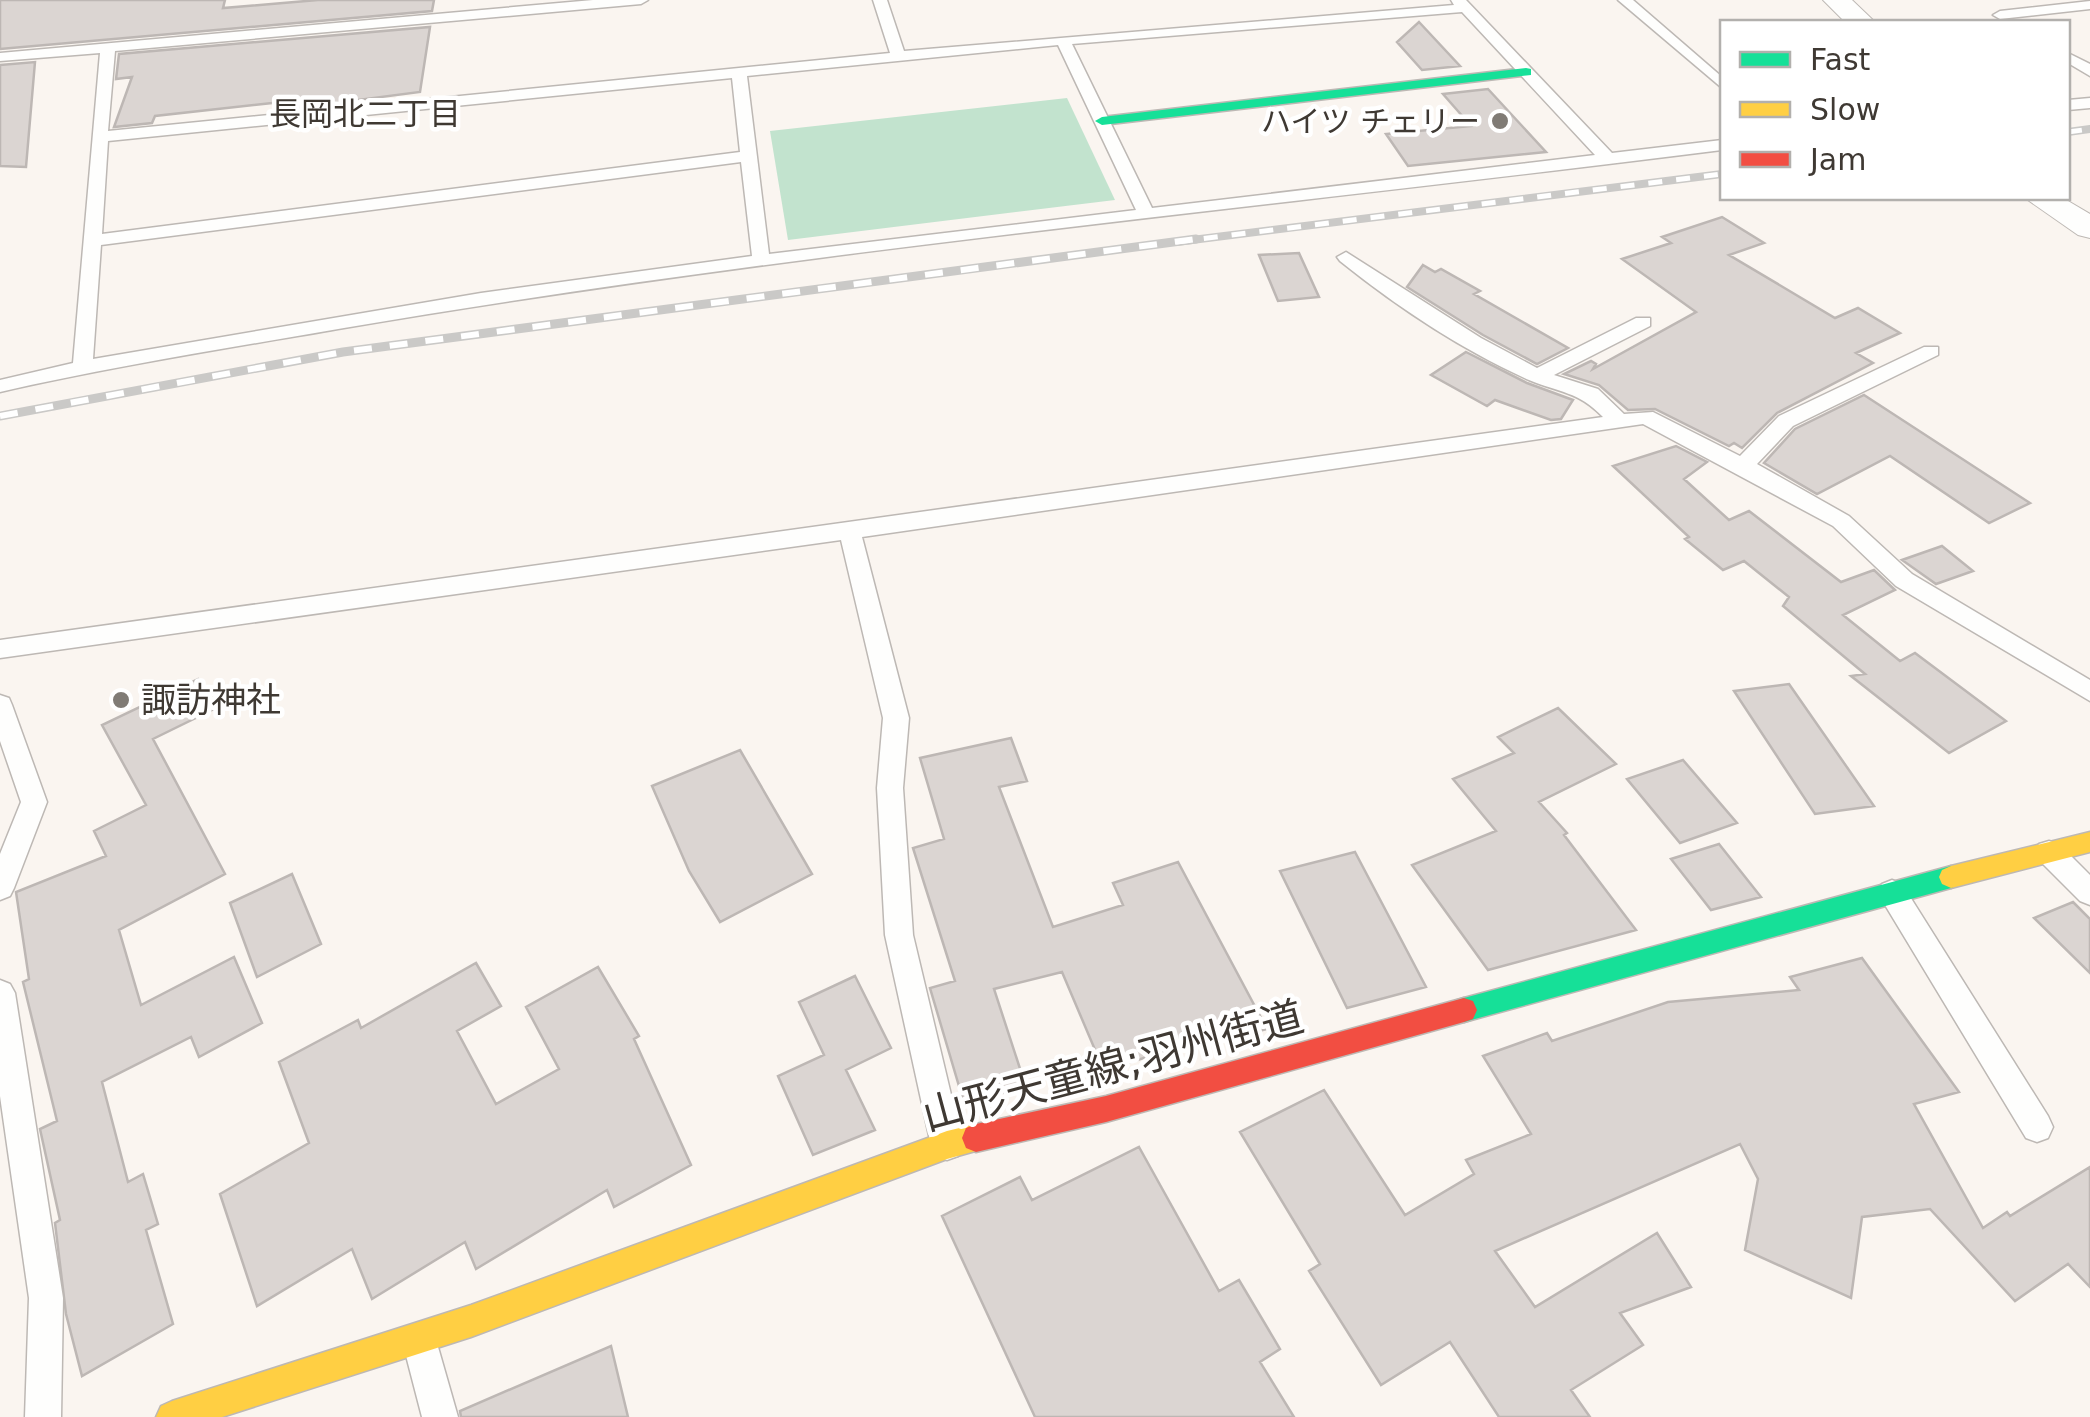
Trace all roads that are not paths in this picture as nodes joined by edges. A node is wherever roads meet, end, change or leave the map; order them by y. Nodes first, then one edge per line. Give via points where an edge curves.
1 (640, 0) edge
2 (880, 0) edge
3 (1625, 0) edge
4 (1836, 0) edge
5 (1461, 4) edge
6 (2090, 6) edge
7 (458, 8) edge
8 (2000, 15) edge
9 (1860, 20) edge
10 (1063, 40) junction
11 (108, 48) junction
12 (898, 56) junction
13 (0, 57) edge
14 (1526, 72) junction
15 (739, 74) junction
16 (1720, 82) edge
17 (1102, 121) junction
18 (98, 137) junction
19 (1720, 145) edge
20 (751, 156) junction
21 (1607, 158) junction
22 (2044, 200) edge
23 (1147, 215) junction
24 (2090, 228) edge
25 (95, 240) junction
26 (1346, 258) dead end
27 (761, 260) junction
28 (1642, 322) dead end
29 (1931, 352) dead end
30 (84, 367) junction
31 (1537, 376) junction
32 (0, 386) edge
33 (1617, 419) junction
34 (1743, 466) junction
35 (850, 532) junction
36 (0, 650) edge
37 (2090, 692) edge
38 (0, 704) edge
39 (2090, 842) edge
40 (2050, 852) junction
41 (0, 888) edge
42 (1892, 892) junction
43 (2090, 893) edge
44 (0, 993) edge
45 (2038, 1127) dead end
46 (947, 1144) junction
47 (418, 1338) junction
48 (43, 1417) edge
49 (172, 1417) edge
50 (440, 1417) edge

1 - 7 lane
2 - 12 lane
3 - 16 lane
4 - 9 street
5 - 10 lane
5 - 14 lane
6 - 8 lane
7 - 11 lane
10 - 12 lane
10 - 17 lane
11 - 13 lane
11 - 18 lane
12 - 15 lane
14 - 17 main road
14 - 21 lane
15 - 18 lane
15 - 20 lane
17 - 23 lane
18 - 25 lane
19 - 21 lane
20 - 25 lane
20 - 27 lane
21 - 23 lane
22 - 24 street
23 - 27 lane
25 - 30 lane
26 - 31 lane
27 - 30 lane via 481,298
28 - 31 lane
29 - 34 lane via 1786,421
30 - 32 lane
31 - 33 lane via 1591,394
33 - 34 lane via 1646,417
33 - 35 lane
34 - 37 lane via 1840,522 1904,580
35 - 36 lane
35 - 46 lane via 896,718 890,788 900,935
38 - 41 lane via 34,802
39 - 40 main road, 山形天童線;羽州街道
40 - 42 main road, 山形天童線;羽州街道
40 - 43 lane
42 - 45 lane
42 - 46 main road, 山形天童線;羽州街道 via 1106,1109
44 - 48 lane via 46,1298
46 - 47 main road, 山形天童線;羽州街道
47 - 49 main road, 山形天童線;羽州街道
47 - 50 lane

